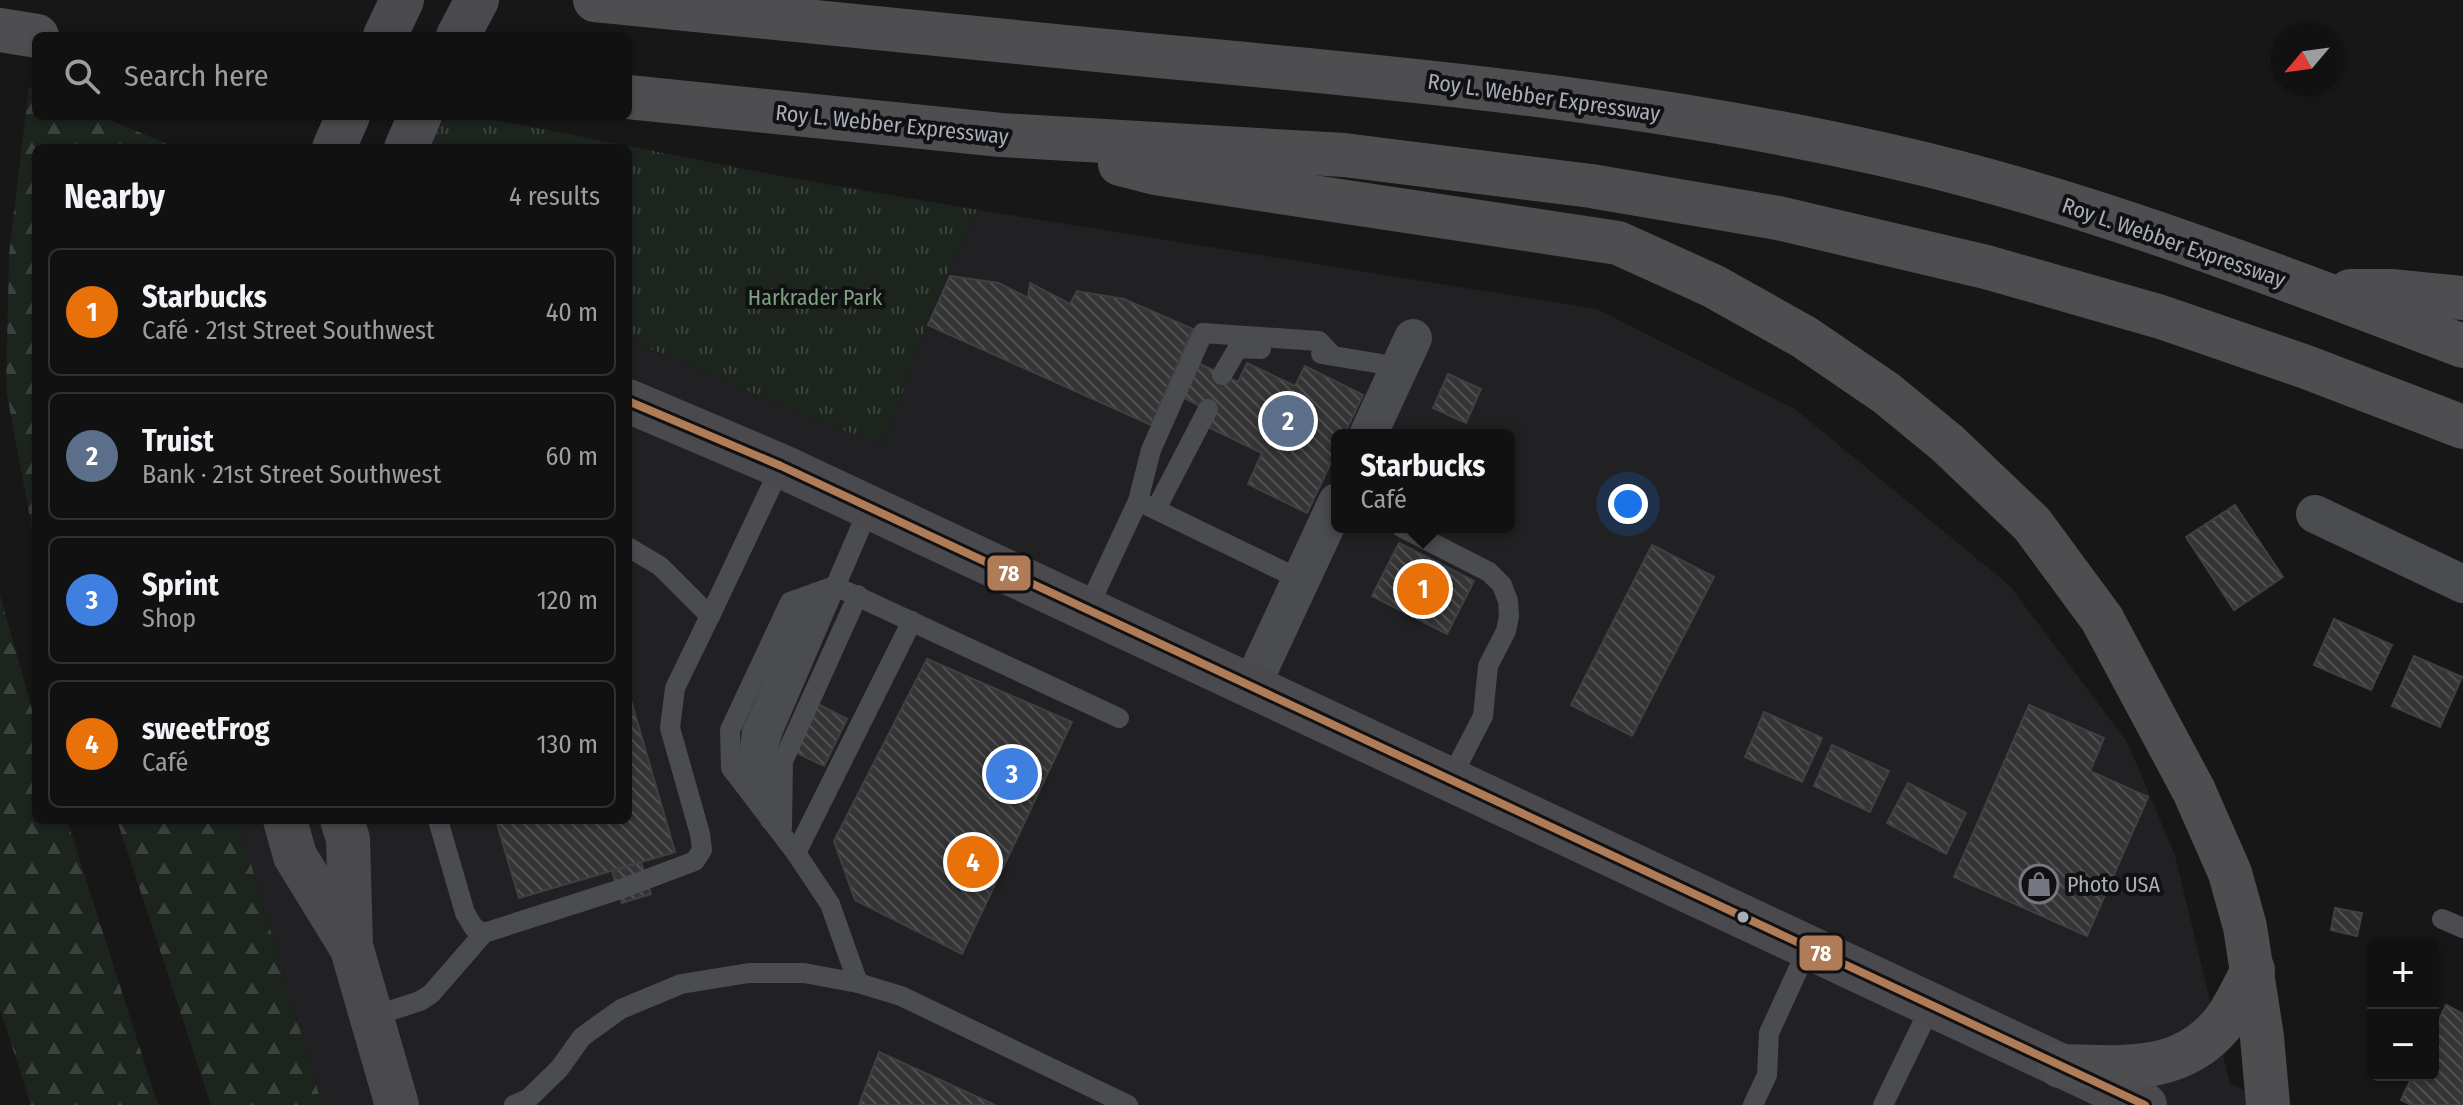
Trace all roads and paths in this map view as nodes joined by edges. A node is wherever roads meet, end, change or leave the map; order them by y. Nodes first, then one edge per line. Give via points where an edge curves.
1 (402, 0) edge
2 (477, 0) edge
3 (595, 0) edge
4 (0, 30) edge
5 (387, 32) edge
6 (460, 32) edge
7 (32, 35) edge
8 (632, 97) edge
9 (346, 120) edge
10 (418, 120) edge
11 (1001, 135) junction
12 (336, 144) edge
13 (408, 144) edge
14 (2320, 292) junction
15 (2463, 298) edge
16 (2463, 346) edge
17 (1407, 352) joint
18 (1332, 355) junction
19 (1222, 375) dead end
20 (632, 403) edge
21 (1208, 409) dead end
22 (2463, 427) edge
23 (1371, 429) edge
24 (781, 466) junction
25 (1147, 505) junction
26 (869, 508) junction
27 (2315, 514) dead end
28 (1331, 515) edge
29 (1413, 533) edge
30 (632, 549) edge
31 (1301, 580) junction
32 (2463, 584) edge
33 (835, 586) junction
34 (858, 595) junction
35 (1087, 610) junction
36 (710, 616) junction
37 (912, 621) junction
38 (1251, 687) junction
39 (1119, 718) dead end
40 (1450, 780) junction
41 (286, 824) edge
42 (343, 824) edge
43 (439, 824) edge
44 (776, 828) junction
45 (796, 853) junction
46 (2442, 919) dead end
47 (2463, 928) edge
48 (484, 933) junction
49 (351, 946) junction
50 (1808, 948) junction
51 (2253, 970) junction
52 (858, 983) junction
53 (1931, 1006) junction
54 (371, 1017) junction
55 (2060, 1066) junction
56 (524, 1103) edge
57 (397, 1105) edge
58 (1128, 1105) edge
59 (1753, 1105) edge
60 (1883, 1105) edge
61 (2145, 1105) edge
62 (2268, 1105) edge

1 - 5 main road
2 - 6 main road
3 - 14 highway, Roy L. Webber Expressway via 1414,79 1617,104 1890,156 1977,179 2195,246
4 - 7 highway
8 - 11 highway, Roy L. Webber Expressway
9 - 12 main road
10 - 13 main road
11 - 22 highway, Roy L. Webber Expressway via 1344,155 1591,186 1778,218 1986,267 2161,317
11 - 51 highway via 1155,173 1618,243 1713,286 1804,337 1947,443 2032,524 2102,619 2194,791 2230,873
14 - 15 highway
14 - 16 highway, Roy L. Webber Expressway
17 - 18 lane
17 - 23 street
18 - 19 lane via 1238,348
18 - 25 lane via 1319,341 1203,333 1151,450
20 - 24 main road
21 - 25 lane
24 - 26 main road
24 - 36 lane
25 - 31 lane
25 - 35 lane
26 - 33 lane
26 - 35 main road
27 - 32 street
28 - 31 street
29 - 40 lane via 1489,572 1508,601 1506,631 1488,666 1483,716
30 - 36 lane via 660,566
31 - 38 street
33 - 34 lane
33 - 44 lane via 765,756
33 - 44 lane via 790,602 730,730 731,768
34 - 37 lane
34 - 44 lane via 783,761
35 - 38 main road
36 - 48 lane via 675,688 670,728 700,834 702,850 695,861
37 - 39 lane
37 - 45 lane
38 - 40 main road
40 - 50 main road
41 - 49 main road via 295,856
42 - 49 main road
43 - 48 lane via 465,913
44 - 45 lane
45 - 52 lane via 830,904
46 - 47 lane
48 - 54 lane via 431,994
49 - 54 main road
50 - 53 main road
50 - 59 lane via 1769,1033 1767,1075
51 - 55 highway via 2221,1026 2193,1051 2161,1064
51 - 62 highway
52 - 56 lane via 804,973 749,973 681,984 621,1009 582,1037
52 - 58 lane via 901,996
53 - 55 main road
53 - 60 lane
54 - 57 main road
55 - 61 main road

